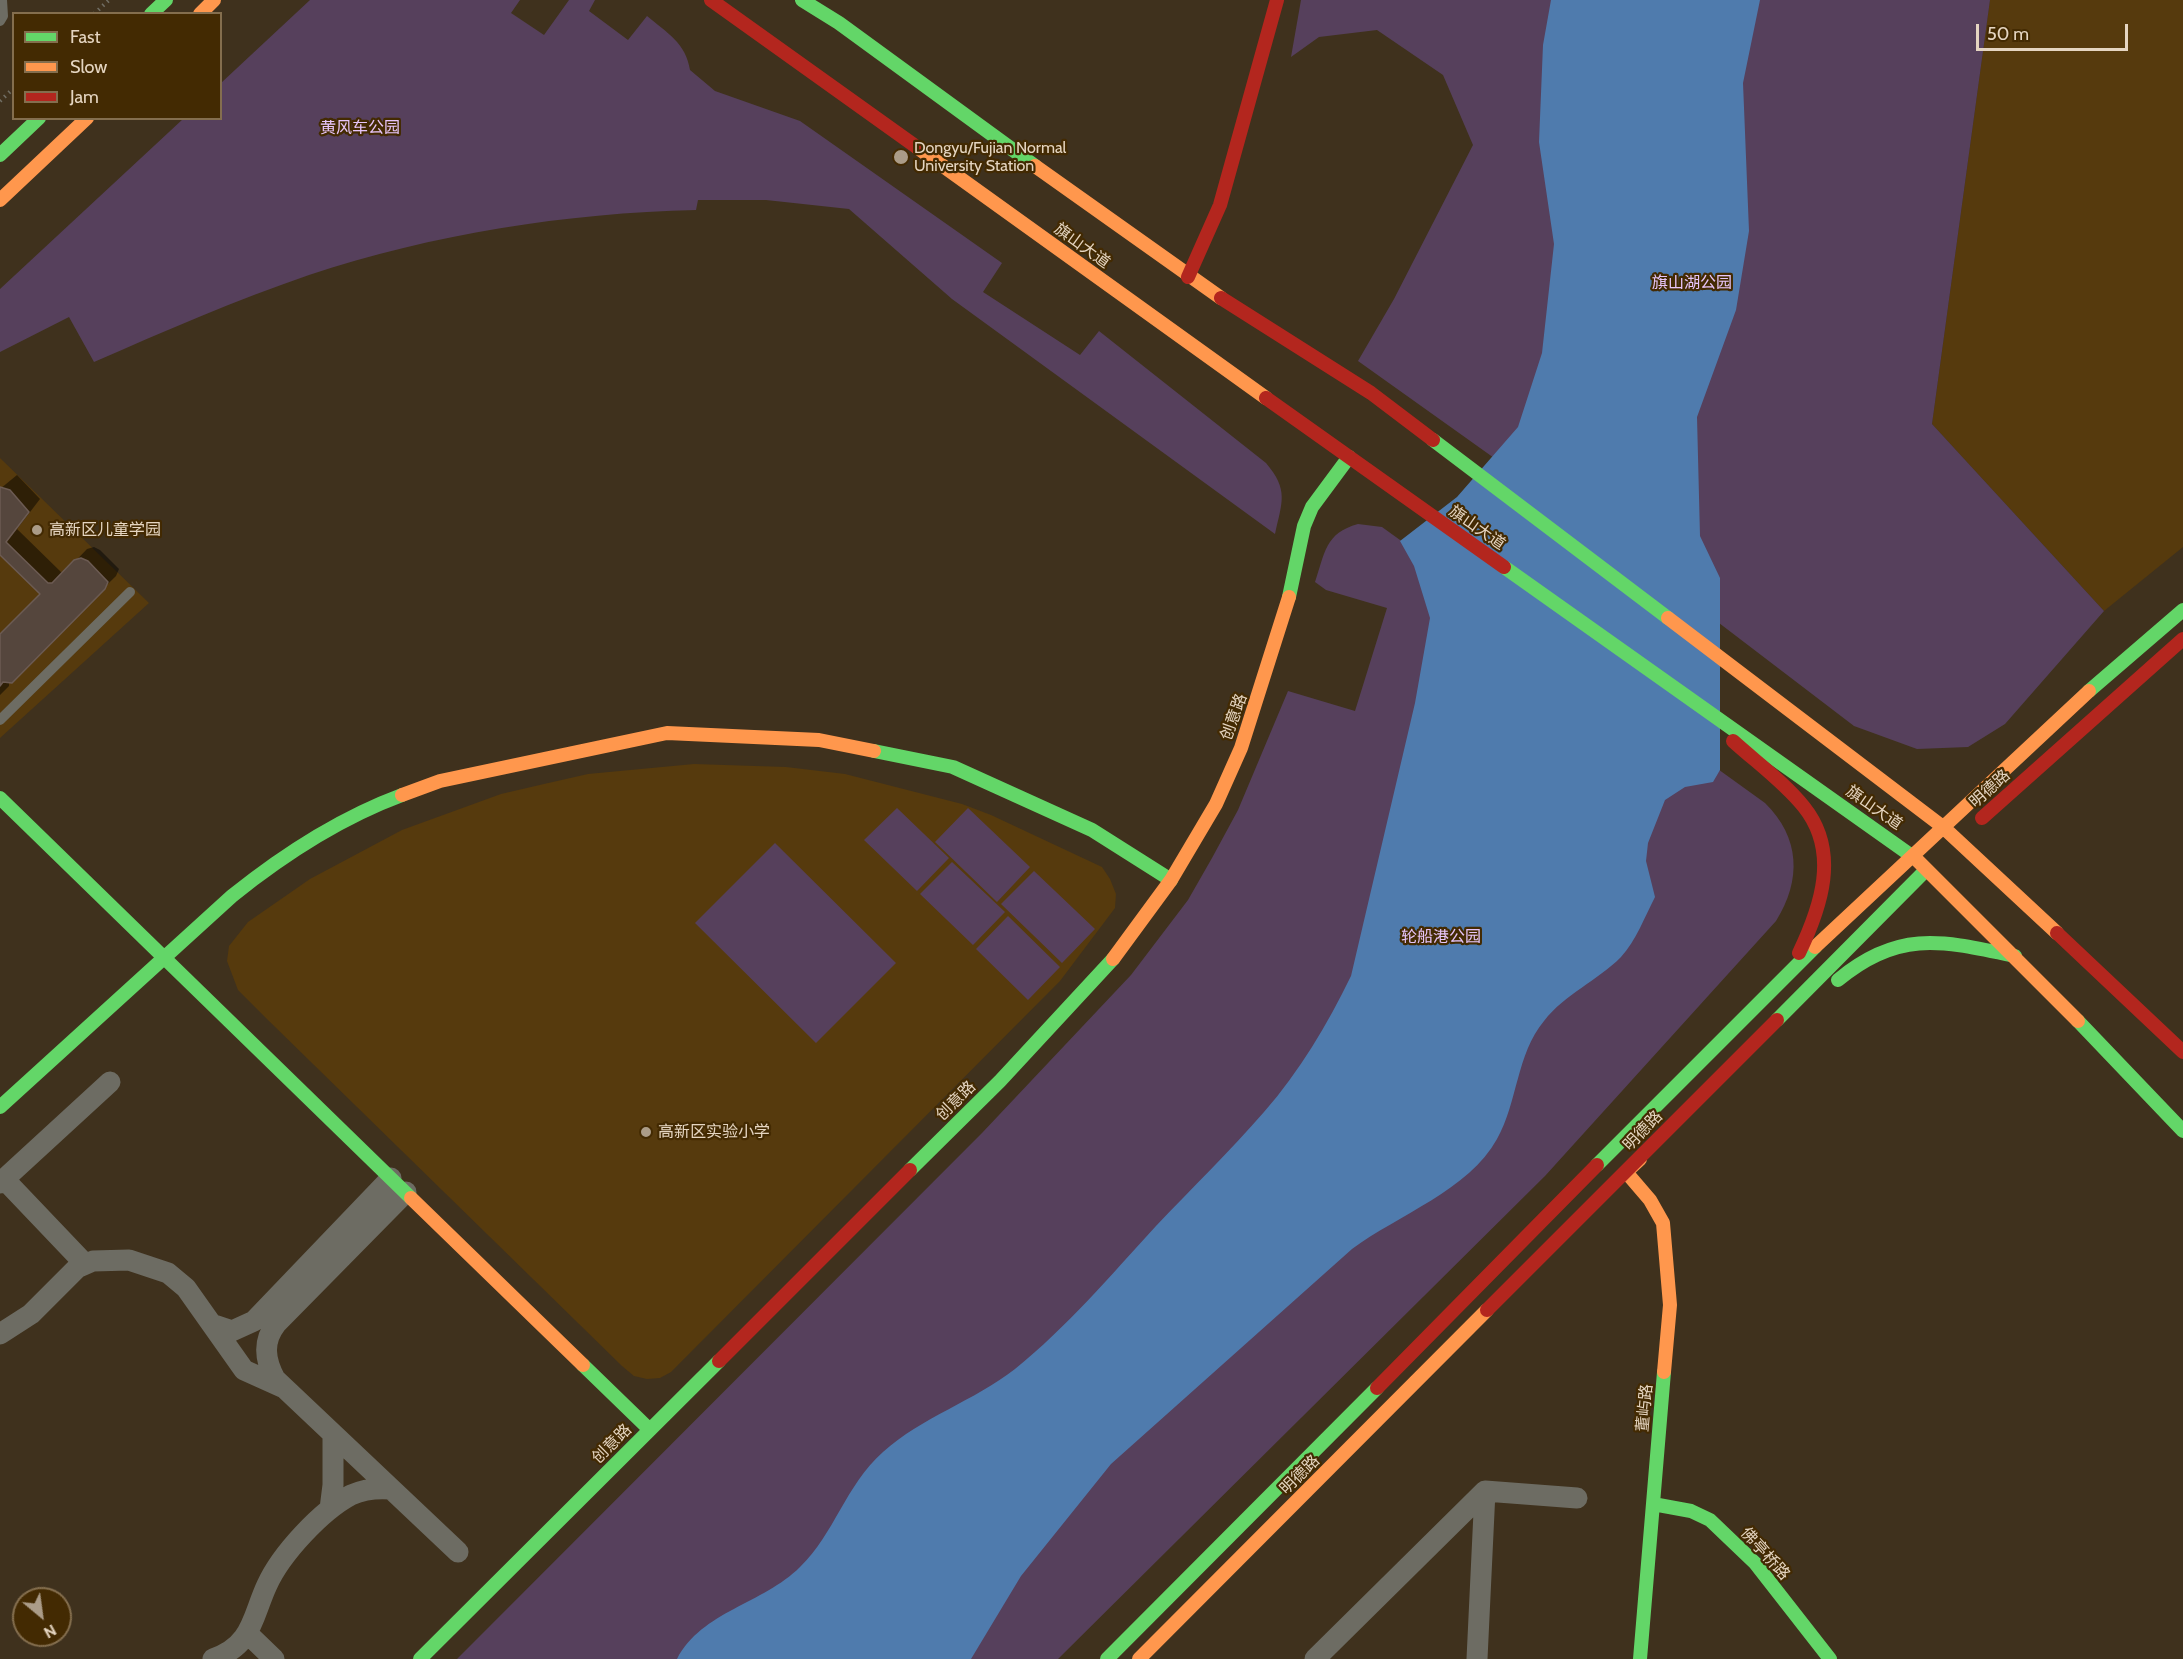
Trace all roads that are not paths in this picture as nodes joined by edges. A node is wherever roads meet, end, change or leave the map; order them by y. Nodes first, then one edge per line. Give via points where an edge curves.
1 (2, 0) edge
2 (166, 0) edge
3 (214, 0) edge
4 (711, 0) edge
5 (802, 0) edge
6 (1277, 0) edge
7 (154, 12) edge
8 (202, 12) edge
9 (0, 21) edge
10 (37, 120) edge
11 (85, 120) edge
12 (0, 155) edge
13 (0, 200) edge
14 (1188, 277) junction
15 (1349, 458) junction
16 (130, 592) dead end
17 (2183, 610) edge
18 (2183, 639) edge
19 (1686, 695) junction
20 (0, 720) edge
21 (0, 798) edge
22 (1943, 827) junction
23 (1962, 836) junction
24 (1912, 855) junction
25 (1930, 866) junction
26 (1172, 880) junction
27 (2014, 956) junction
28 (162, 958) junction
29 (1789, 972) junction
30 (1828, 990) dead end
31 (1776, 1041) dead end
32 (2183, 1052) edge
33 (110, 1082) dead end
34 (0, 1107) edge
35 (2183, 1131) edge
36 (1626, 1172) junction
37 (2, 1181) edge
38 (398, 1185) junction
39 (85, 1264) junction
40 (214, 1325) junction
41 (0, 1334) edge
42 (284, 1389) junction
43 (650, 1430) junction
44 (333, 1434) junction
45 (391, 1489) junction
46 (1485, 1491) junction
47 (1577, 1498) dead end
48 (1653, 1504) junction
49 (330, 1509) junction
50 (458, 1552) dead end
51 (247, 1633) junction
52 (229, 1656) edge
53 (274, 1659) edge
54 (420, 1659) edge
55 (1107, 1659) edge
56 (1139, 1659) edge
57 (1315, 1659) edge
58 (1477, 1659) edge
59 (1640, 1659) edge
60 (1830, 1659) edge

1 - 9 lane
2 - 7 main road
3 - 8 main road
4 - 15 main road, 旗山大道
5 - 14 main road, 旗山大道
6 - 14 main road via 1220,205
10 - 12 main road
11 - 13 main road
14 - 22 main road, 旗山大道 via 1371,393
15 - 19 main road, 旗山大道
15 - 26 main road, 创意路 via 1312,507 1298,547 1286,612 1252,721 1216,804
16 - 20 lane
17 - 22 main road, 明德路
18 - 23 main road, 明德路
19 - 24 main road, 旗山大道
19 - 29 main road via 1804,807 1819,835 1826,874 1821,899 1816,918
21 - 28 main road
22 - 23 main road, 旗山大道
22 - 24 main road, 明德路
23 - 32 main road, 旗山大道
24 - 25 main road, 旗山大道
24 - 29 main road, 明德路
25 - 27 main road, 旗山大道
25 - 36 main road, 明德路
26 - 28 main road via 1092,830 953,767 819,740 667,733 440,781 397,796 324,832 261,873
26 - 43 main road, 创意路 via 1106,968 1061,1018
27 - 30 main road via 1938,942 1893,946 1861,960
27 - 35 main road, 旗山大道
28 - 34 main road
28 - 38 main road
29 - 55 main road, 明德路
31 - 36 main road
33 - 37 street
36 - 48 main road, 董屿路 via 1663,1223 1668,1259 1670,1305
36 - 56 main road, 明德路
37 - 39 street
38 - 40 street via 254,1322 232,1331
38 - 42 street via 269,1332 268,1362
38 - 43 main road
39 - 40 street via 110,1258 129,1260 168,1273 186,1288
39 - 41 street via 31,1314
40 - 42 street via 244,1371
42 - 44 street
43 - 54 main road, 创意路
44 - 45 street
44 - 49 street
45 - 49 street via 353,1494
45 - 50 street
46 - 47 street
46 - 57 street
46 - 58 street
48 - 59 main road, 董屿路
48 - 60 main road, 佛亭桥路 via 1691,1511 1710,1520 1755,1563
49 - 51 street via 275,1570
51 - 52 street
51 - 53 street

